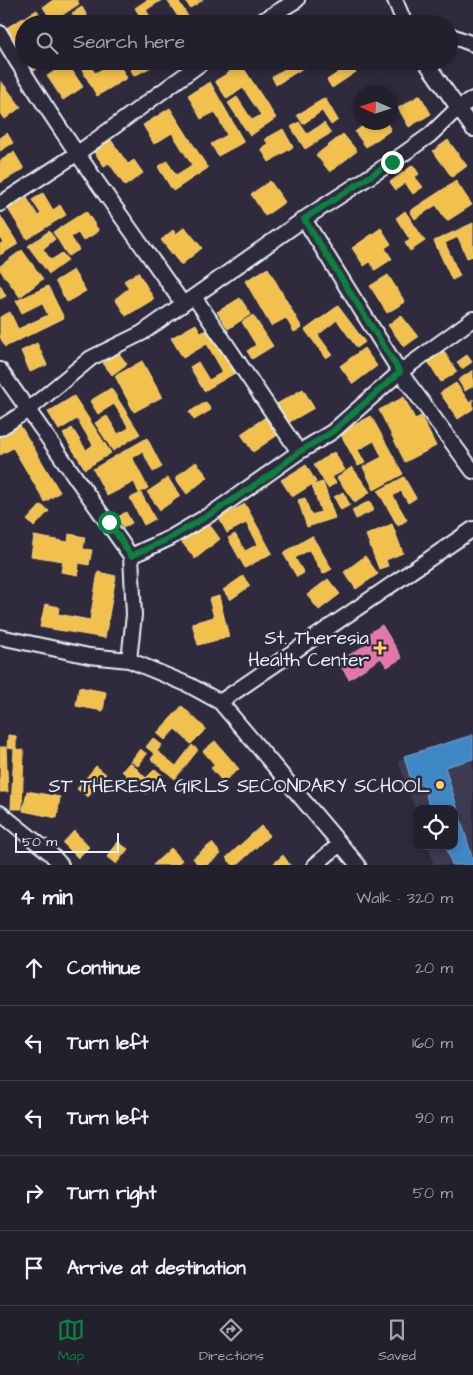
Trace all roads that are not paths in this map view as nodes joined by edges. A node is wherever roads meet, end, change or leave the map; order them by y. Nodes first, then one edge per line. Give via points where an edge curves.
1 (297, 0) edge
2 (395, 0) edge
3 (272, 15) edge
4 (401, 15) edge
5 (0, 33) edge
6 (458, 39) edge
7 (473, 44) edge
8 (15, 59) edge
9 (21, 70) edge
10 (192, 70) edge
11 (432, 70) edge
12 (473, 99) edge
13 (458, 108) junction
14 (473, 129) edge
15 (78, 154) junction
16 (0, 204) edge
17 (304, 219) junction
18 (189, 301) junction
19 (473, 320) edge
20 (0, 370) edge
21 (400, 372) junction
22 (28, 410) junction
23 (0, 428) edge
24 (299, 452) junction
25 (473, 471) edge
26 (473, 529) edge
27 (131, 556) junction
28 (0, 637) edge
29 (130, 660) junction
30 (220, 702) junction
31 (0, 813) edge
32 (340, 844) junction
33 (61, 865) edge
34 (315, 865) edge
35 (358, 865) edge

1 - 3 street
2 - 4 street
5 - 8 street
6 - 7 street
9 - 15 street
10 - 15 street
11 - 13 street
12 - 13 street
13 - 14 street
13 - 17 street via 430,136
15 - 16 street
15 - 18 street
17 - 18 street
17 - 21 street
18 - 22 street via 142,333 91,358
18 - 24 street
19 - 21 street
20 - 22 street
21 - 24 street via 332,432
21 - 25 street
22 - 23 street
22 - 27 street
24 - 27 street via 214,512
26 - 30 street
27 - 29 street via 134,615
28 - 29 street via 90,656
29 - 30 street
30 - 32 street
31 - 33 street
32 - 34 street
32 - 35 street

